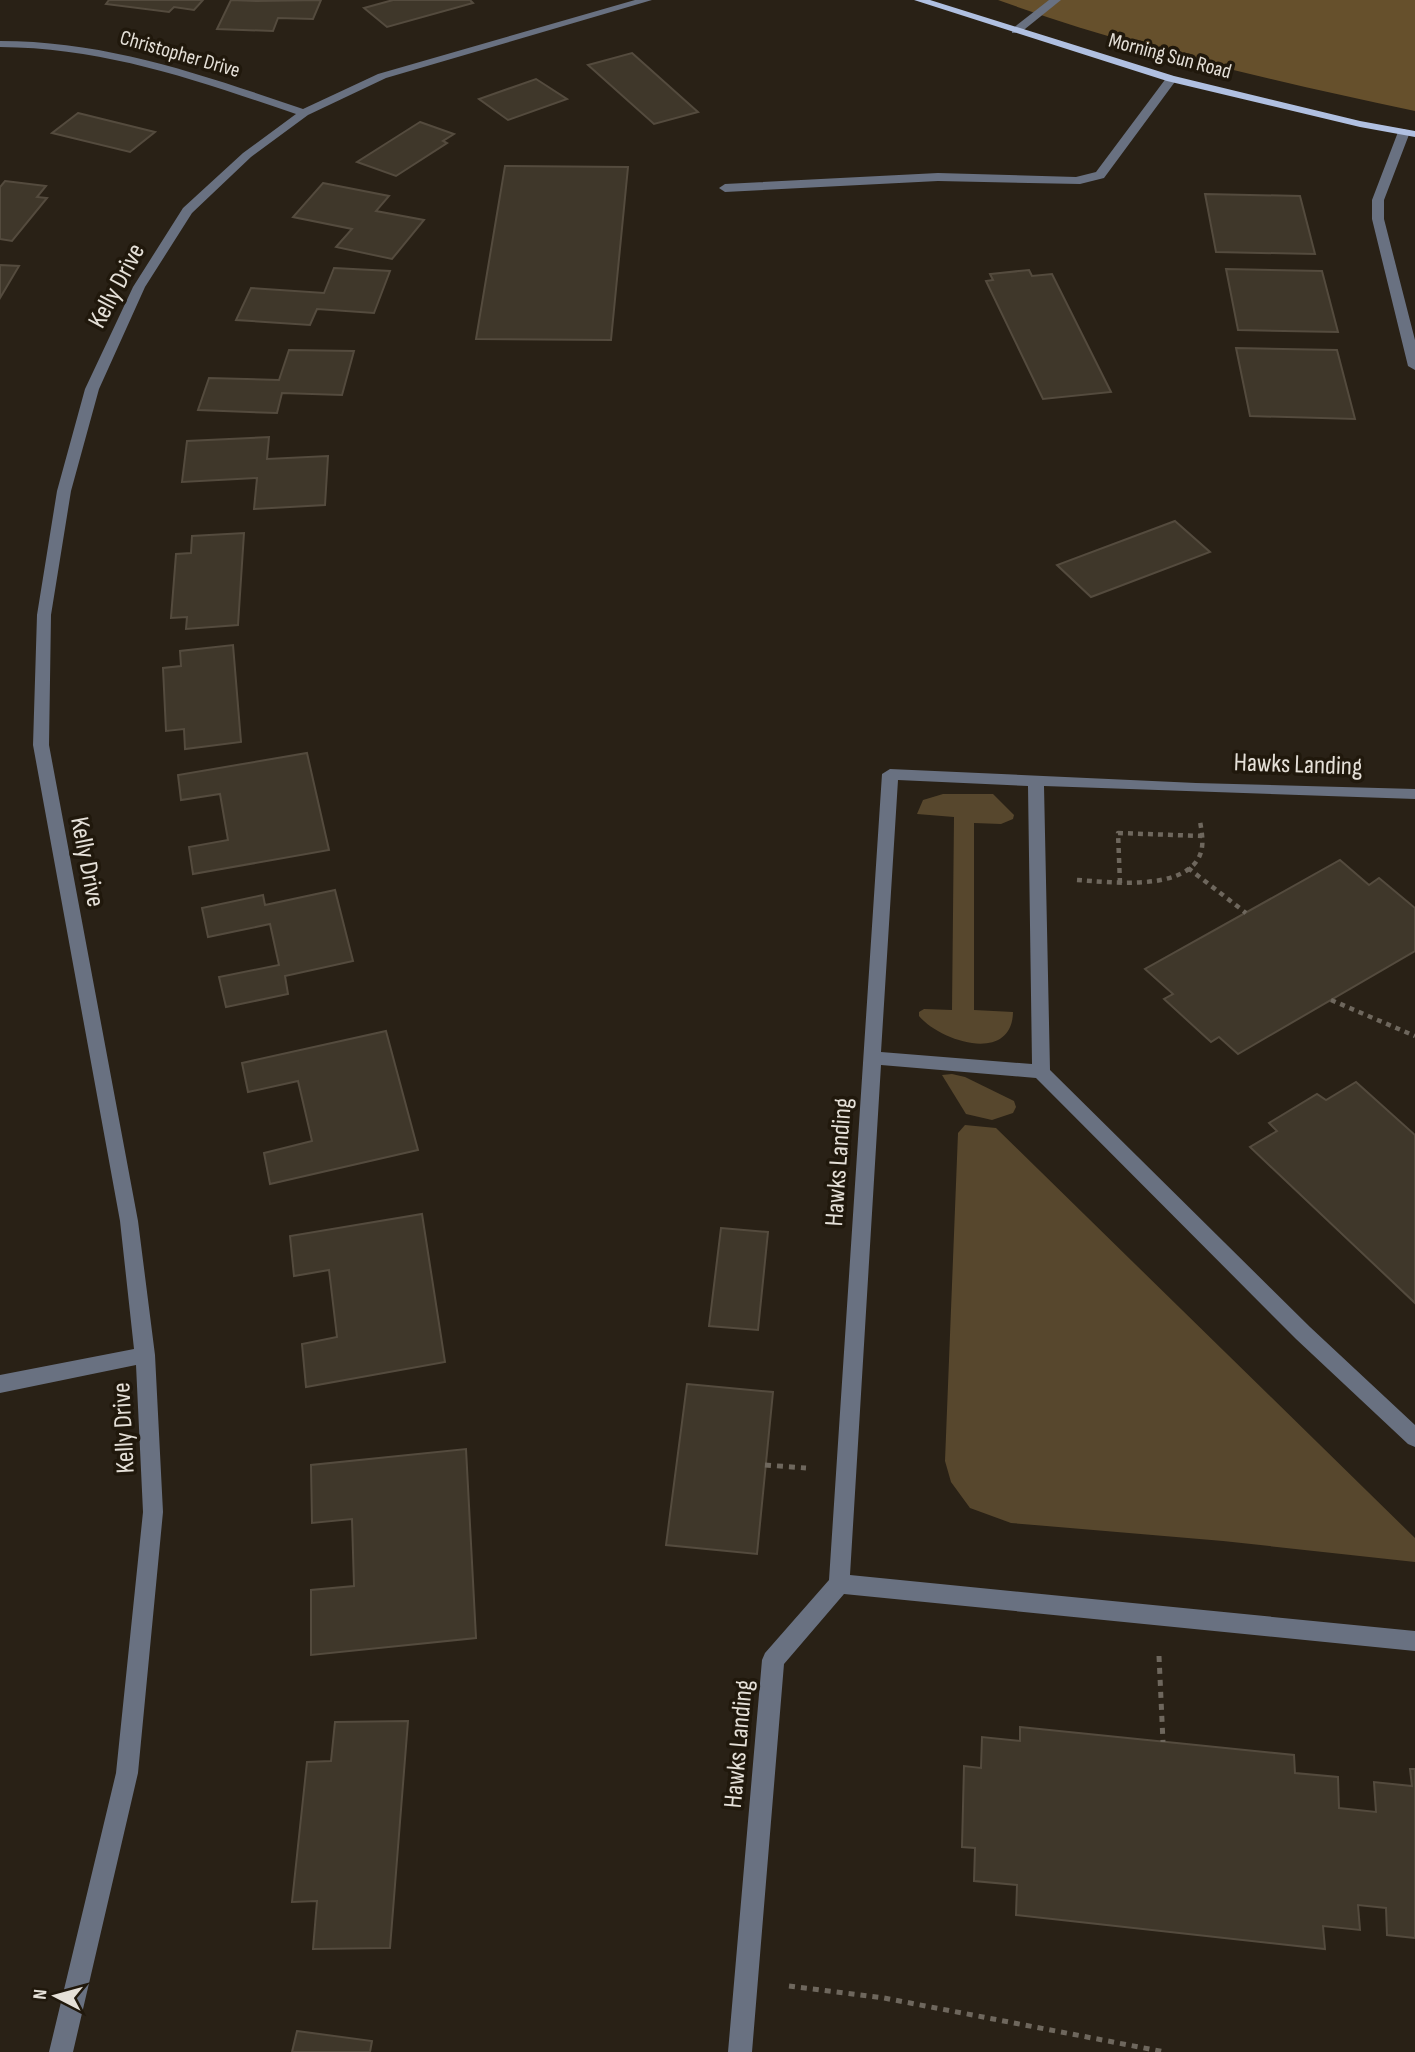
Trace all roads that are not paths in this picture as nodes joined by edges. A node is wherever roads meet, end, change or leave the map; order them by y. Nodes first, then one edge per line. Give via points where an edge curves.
1 (647, 0) edge
2 (919, 0) edge
3 (1056, 0) edge
4 (1016, 31) junction
5 (0, 44) edge
6 (1171, 79) junction
7 (304, 113) junction
8 (1409, 133) edge
9 (725, 188) dead end
10 (1415, 366) edge
11 (1036, 781) junction
12 (1415, 794) edge
13 (872, 1058) junction
14 (1041, 1072) junction
15 (145, 1355) junction
16 (0, 1384) edge
17 (1415, 1438) edge
18 (839, 1584) junction
19 (1415, 1641) edge
20 (61, 2052) edge
21 (740, 2052) edge

1 - 7 street, Kelly Drive via 382,76
2 - 4 main road, Morning Sun Road
3 - 4 street
4 - 6 main road, Morning Sun Road
5 - 7 street, Christopher Drive via 92,50 149,62
6 - 8 main road, Morning Sun Road
6 - 9 street via 1100,175 1076,181 938,177
7 - 15 street, Kelly Drive via 247,155 187,211 139,287 92,389 64,491 44,615 41,745 129,1221
8 - 10 street via 1378,200 1378,219
11 - 12 street, Hawks Landing
11 - 13 street, Hawks Landing via 890,774
11 - 14 street
13 - 14 street
13 - 18 street, Hawks Landing
14 - 17 street
15 - 16 street
15 - 20 street, Kelly Drive via 153,1512 127,1773
18 - 19 street
18 - 21 street, Hawks Landing via 773,1660

